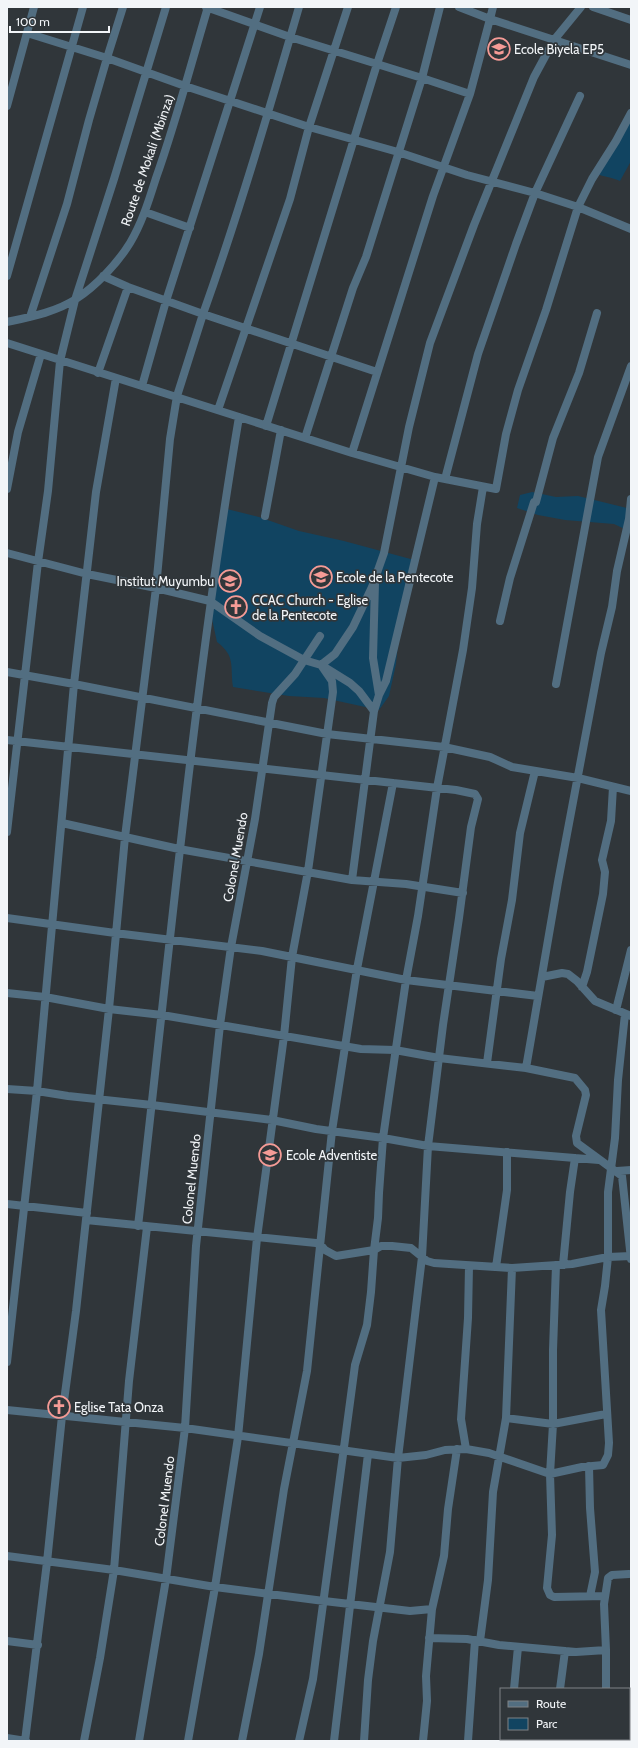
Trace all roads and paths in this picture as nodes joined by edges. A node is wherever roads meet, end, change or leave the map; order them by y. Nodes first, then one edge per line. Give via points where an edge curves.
1 (34, 7) edge
2 (83, 7) edge
3 (123, 7) edge
4 (166, 7) edge
5 (207, 7) edge
6 (260, 7) edge
7 (299, 7) edge
8 (348, 7) edge
9 (396, 7) edge
10 (440, 7) edge
11 (458, 7) edge
12 (493, 7) edge
13 (581, 7) edge
14 (593, 7) edge
15 (490, 19) junction
16 (631, 20) edge
17 (254, 24) junction
18 (27, 33) junction
19 (290, 37) junction
20 (554, 40) junction
21 (71, 47) junction
22 (333, 50) junction
23 (106, 58) junction
24 (377, 64) junction
25 (631, 65) edge
26 (146, 72) junction
27 (422, 78) junction
28 (185, 86) junction
29 (470, 94) junction
30 (580, 96) dead end
31 (230, 101) junction
32 (7, 106) edge
33 (268, 113) junction
34 (631, 113) edge
35 (309, 127) junction
36 (354, 140) junction
37 (398, 152) junction
38 (443, 166) junction
39 (491, 182) junction
40 (535, 193) junction
41 (578, 207) junction
42 (145, 212) junction
43 (190, 228) junction
44 (631, 229) edge
45 (10, 259) edge
46 (7, 276) edge
47 (103, 276) junction
48 (128, 287) junction
49 (75, 300) junction
50 (166, 301) junction
51 (597, 313) dead end
52 (203, 314) junction
53 (30, 317) junction
54 (7, 322) edge
55 (246, 328) junction
56 (7, 342) edge
57 (292, 344) junction
58 (41, 354) junction
59 (331, 358) junction
60 (60, 361) junction
61 (631, 366) edge
62 (377, 372) junction
63 (98, 373) junction
64 (116, 378) junction
65 (142, 386) junction
66 (177, 396) junction
67 (218, 410) junction
68 (238, 417) junction
69 (266, 426) junction
70 (281, 430) junction
71 (305, 438) junction
72 (352, 453) junction
73 (401, 467) junction
74 (435, 477) junction
75 (445, 479) junction
76 (483, 487) junction
77 (7, 489) edge
78 (631, 499) edge
79 (265, 516) dead end
80 (7, 553) edge
81 (38, 562) junction
82 (88, 574) junction
83 (376, 575) junction
84 (156, 588) junction
85 (210, 601) junction
86 (500, 621) dead end
87 (320, 636) dead end
88 (304, 660) junction
89 (321, 665) junction
90 (7, 672) edge
91 (26, 676) junction
92 (74, 684) junction
93 (556, 684) dead end
94 (379, 695) junction
95 (142, 698) junction
96 (197, 708) junction
97 (374, 711) junction
98 (269, 723) junction
99 (327, 734) junction
100 (371, 738) junction
101 (7, 740) edge
102 (18, 741) junction
103 (68, 746) junction
104 (444, 747) junction
105 (134, 754) junction
106 (191, 760) junction
107 (262, 769) junction
108 (535, 771) junction
109 (322, 776) junction
110 (578, 778) junction
111 (366, 780) junction
112 (393, 783) junction
113 (613, 787) junction
114 (437, 788) junction
115 (631, 791) edge
116 (62, 823) junction
117 (7, 832) edge
118 (125, 836) junction
119 (179, 849) junction
120 (247, 860) junction
121 (308, 871) junction
122 (352, 880) junction
123 (375, 882) junction
124 (422, 886) junction
125 (463, 893) junction
126 (7, 918) edge
127 (52, 924) junction
128 (115, 934) junction
129 (169, 940) junction
130 (231, 947) junction
131 (631, 950) edge
132 (292, 957) junction
133 (357, 969) junction
134 (542, 977) junction
135 (406, 980) junction
136 (449, 986) junction
137 (582, 987) junction
138 (498, 991) junction
139 (7, 993) edge
140 (538, 996) junction
141 (45, 997) junction
142 (109, 1009) junction
143 (616, 1010) junction
144 (162, 1015) junction
145 (628, 1015) edge
146 (220, 1025) junction
147 (284, 1036) junction
148 (346, 1047) junction
149 (396, 1050) junction
150 (439, 1058) junction
151 (487, 1063) junction
152 (526, 1068) junction
153 (7, 1088) edge
154 (37, 1091) junction
155 (98, 1099) junction
156 (152, 1105) junction
157 (210, 1112) junction
158 (272, 1120) junction
159 (332, 1131) junction
160 (383, 1138) junction
161 (428, 1146) junction
162 (507, 1152) junction
163 (574, 1158) junction
164 (600, 1160) junction
165 (614, 1169) junction
166 (631, 1170) edge
167 (7, 1204) edge
168 (25, 1206) junction
169 (86, 1216) junction
170 (138, 1226) junction
171 (147, 1227) junction
172 (198, 1232) junction
173 (257, 1238) junction
174 (320, 1244) junction
175 (374, 1250) junction
176 (630, 1256) edge
177 (422, 1257) junction
178 (608, 1257) junction
179 (631, 1259) edge
180 (560, 1265) junction
181 (469, 1266) junction
182 (496, 1267) junction
183 (512, 1268) junction
184 (7, 1362) edge
185 (7, 1410) edge
186 (606, 1414) junction
187 (62, 1416) junction
188 (506, 1418) junction
189 (126, 1422) junction
190 (553, 1424) junction
191 (185, 1428) junction
192 (238, 1437) junction
193 (293, 1444) junction
194 (457, 1449) junction
195 (466, 1449) junction
196 (343, 1450) junction
197 (368, 1454) junction
198 (498, 1457) junction
199 (398, 1458) junction
200 (588, 1466) junction
201 (550, 1474) junction
202 (7, 1556) edge
203 (47, 1562) junction
204 (114, 1570) junction
205 (630, 1574) edge
206 (166, 1580) junction
207 (215, 1587) junction
208 (269, 1593) junction
209 (590, 1596) junction
210 (605, 1596) junction
211 (324, 1601) junction
212 (351, 1603) junction
213 (379, 1608) junction
214 (432, 1609) junction
215 (429, 1638) junction
216 (477, 1640) junction
217 (7, 1641) edge
218 (38, 1645) junction
219 (518, 1647) junction
220 (606, 1650) junction
221 (565, 1651) junction
222 (514, 1688) edge
223 (560, 1688) edge
224 (606, 1688) edge
225 (7, 1738) edge
226 (26, 1741) edge
227 (84, 1741) edge
228 (139, 1741) edge
229 (188, 1741) edge
230 (242, 1741) edge
231 (299, 1741) edge
232 (334, 1741) edge
233 (364, 1741) edge
234 (423, 1741) edge
235 (468, 1741) edge

1 - 18 street
2 - 21 street
3 - 23 street
4 - 26 street
5 - 17 street
5 - 28 street, Route de Mokali (Mbinza)
6 - 17 street
7 - 19 street
8 - 22 street
9 - 24 street
10 - 27 street
11 - 15 street
12 - 15 street
13 - 20 street
14 - 16 street
15 - 20 street
15 - 29 street
17 - 19 street
17 - 31 street
18 - 21 street
18 - 32 street
19 - 22 street
19 - 33 street
20 - 25 street
20 - 39 street via 534,77
21 - 23 street
21 - 45 street
22 - 24 street
22 - 35 street
23 - 26 street
23 - 53 street via 68,204
24 - 27 street
24 - 36 street
26 - 28 street
26 - 49 street
27 - 29 street
27 - 37 street
28 - 31 street
28 - 42 street, Route de Mokali (Mbinza)
29 - 38 street
30 - 40 street
31 - 33 street
31 - 43 street
33 - 35 street
33 - 52 street via 228,245
34 - 41 street
35 - 36 street
35 - 55 street via 290,199
36 - 37 street
36 - 57 street
37 - 38 street
37 - 59 street via 366,257 353,288
38 - 39 street
38 - 62 street
39 - 40 street
39 - 73 street via 430,343
40 - 41 street
40 - 75 street via 478,354
41 - 44 street
41 - 76 street via 518,390 506,434 496,489
42 - 43 street
42 - 47 street, Route de Mokali (Mbinza) via 131,242
43 - 50 street
45 - 46 street
47 - 48 street
47 - 49 street, Route de Mokali (Mbinza)
48 - 50 street
48 - 63 street
49 - 53 street, Route de Mokali (Mbinza)
49 - 60 street
50 - 52 street
50 - 65 street
51 - 86 street via 579,373 554,438 510,578
52 - 55 street
52 - 66 street
53 - 54 street, Route de Mokali (Mbinza)
55 - 57 street
55 - 67 street
56 - 58 street
57 - 59 street
57 - 69 street
58 - 60 street
58 - 77 street via 18,432
59 - 62 street
59 - 71 street
60 - 63 street
60 - 81 street via 48,491
61 - 93 street via 598,457
62 - 72 street
63 - 64 street
64 - 65 street
64 - 82 street via 96,492
65 - 66 street
66 - 67 street
66 - 84 street via 170,439
67 - 68 street
68 - 69 street
68 - 85 street
69 - 70 street
70 - 71 street
70 - 79 street
71 - 72 street
72 - 73 street
73 - 74 street
73 - 83 street via 384,553
74 - 75 street
74 - 94 street via 386,681
75 - 76 street
76 - 104 street via 463,650
78 - 110 street
80 - 81 street
81 - 82 street
81 - 91 street
82 - 84 street
82 - 92 street
83 - 89 street via 346,640 335,654
83 - 94 street via 373,658
84 - 85 street
84 - 95 street
85 - 88 street via 260,636
85 - 96 street
87 - 88 street, Colonel Muendo
88 - 89 street
88 - 98 street, Colonel Muendo via 274,697
89 - 97 street via 350,683
89 - 99 street via 333,685
90 - 91 street
91 - 92 street
91 - 102 street
92 - 95 street
92 - 103 street
94 - 97 street
95 - 96 street
95 - 105 street
96 - 98 street
96 - 106 street
97 - 100 street
98 - 99 street
98 - 107 street, Colonel Muendo
99 - 100 street
99 - 109 street
100 - 104 street
100 - 111 street
101 - 102 street
102 - 103 street
102 - 117 street
103 - 105 street
103 - 116 street
104 - 108 street via 490,757 512,768
104 - 114 street
105 - 106 street
105 - 118 street
106 - 107 street
106 - 119 street
107 - 109 street
107 - 120 street, Colonel Muendo
108 - 110 street
108 - 138 street via 520,834
109 - 111 street
109 - 121 street
110 - 113 street
110 - 134 street
111 - 112 street
111 - 122 street
112 - 114 street
112 - 123 street
113 - 115 street
113 - 137 street via 611,821 602,860 605,872 603,894
114 - 124 street
114 - 125 street via 475,794 478,799 471,827
116 - 118 street
116 - 127 street
118 - 119 street
118 - 128 street
119 - 120 street
119 - 129 street
120 - 121 street
120 - 130 street, Colonel Muendo
121 - 122 street
121 - 132 street
122 - 123 street
123 - 124 street
123 - 133 street
124 - 125 street
124 - 135 street
125 - 136 street
126 - 127 street
127 - 128 street
127 - 141 street
128 - 129 street
128 - 142 street
129 - 130 street
129 - 144 street
130 - 132 street
130 - 146 street, Colonel Muendo
131 - 143 street
132 - 133 street
132 - 147 street
133 - 135 street
133 - 148 street
134 - 137 street via 568,974
134 - 140 street
135 - 136 street
135 - 149 street
136 - 138 street
136 - 150 street
137 - 143 street via 595,1001
138 - 140 street
138 - 151 street
139 - 141 street
140 - 152 street
141 - 142 street
141 - 154 street
142 - 144 street
142 - 155 street
143 - 145 street
144 - 146 street
144 - 156 street
145 - 165 street via 618,1080
146 - 147 street
146 - 157 street, Colonel Muendo
147 - 148 street
147 - 158 street
148 - 149 street
148 - 159 street
149 - 150 street
149 - 160 street
150 - 151 street
150 - 161 street
151 - 152 street
152 - 164 street via 575,1078 581,1085 586,1095 576,1136 577,1143
153 - 154 street
154 - 155 street
154 - 168 street
155 - 156 street
155 - 169 street
156 - 157 street
156 - 170 street
157 - 158 street
157 - 172 street, Colonel Muendo
158 - 159 street
158 - 173 street
159 - 160 street
159 - 174 street
160 - 161 street
160 - 175 street
161 - 162 street
161 - 177 street
162 - 163 street
162 - 182 street via 508,1190
163 - 164 street
163 - 180 street
164 - 165 street
165 - 166 street
165 - 176 street via 622,1176 624,1186
165 - 178 street via 608,1192
167 - 168 street
168 - 169 street
168 - 184 street
169 - 170 street
169 - 187 street
170 - 171 street
171 - 172 street
171 - 189 street
172 - 173 street
172 - 191 street, Colonel Muendo
173 - 174 street
173 - 192 street
174 - 175 street via 336,1256
174 - 193 street via 307,1371
175 - 177 street via 381,1246 408,1247
175 - 196 street via 367,1325 355,1365
176 - 178 street
176 - 179 street
177 - 181 street via 434,1263
177 - 199 street
178 - 180 street
178 - 186 street via 601,1310
180 - 183 street
180 - 190 street via 552,1357
181 - 182 street
181 - 195 street via 461,1419
182 - 183 street
183 - 188 street
185 - 187 street
186 - 190 street
186 - 200 street via 608,1455 603,1465
187 - 189 street
187 - 203 street
188 - 190 street
188 - 198 street
189 - 191 street
189 - 204 street
190 - 201 street
191 - 192 street
191 - 206 street, Colonel Muendo
192 - 193 street
192 - 207 street
193 - 196 street
193 - 208 street
194 - 195 street
194 - 199 street via 426,1456
194 - 214 street via 444,1556
195 - 198 street
196 - 197 street
196 - 211 street
197 - 199 street
197 - 212 street
198 - 201 street
198 - 216 street via 493,1492 488,1580
199 - 213 street via 390,1552
200 - 201 street
200 - 209 street via 595,1572
201 - 209 street via 552,1534 547,1588 554,1597
202 - 203 street
203 - 204 street
203 - 218 street
204 - 206 street
204 - 227 street
205 - 210 street via 610,1576
206 - 207 street
206 - 228 street, Colonel Muendo
207 - 208 street
207 - 229 street
208 - 211 street
208 - 230 street
209 - 210 street
210 - 220 street
211 - 212 street
211 - 231 street via 313,1679
212 - 213 street
212 - 232 street
213 - 214 street via 410,1611
213 - 233 street via 368,1680
214 - 215 street
215 - 216 street
215 - 234 street
216 - 219 street
216 - 235 street
217 - 218 street
218 - 226 street
219 - 221 street
219 - 222 street
220 - 221 street
220 - 224 street
221 - 223 street
225 - 226 street

